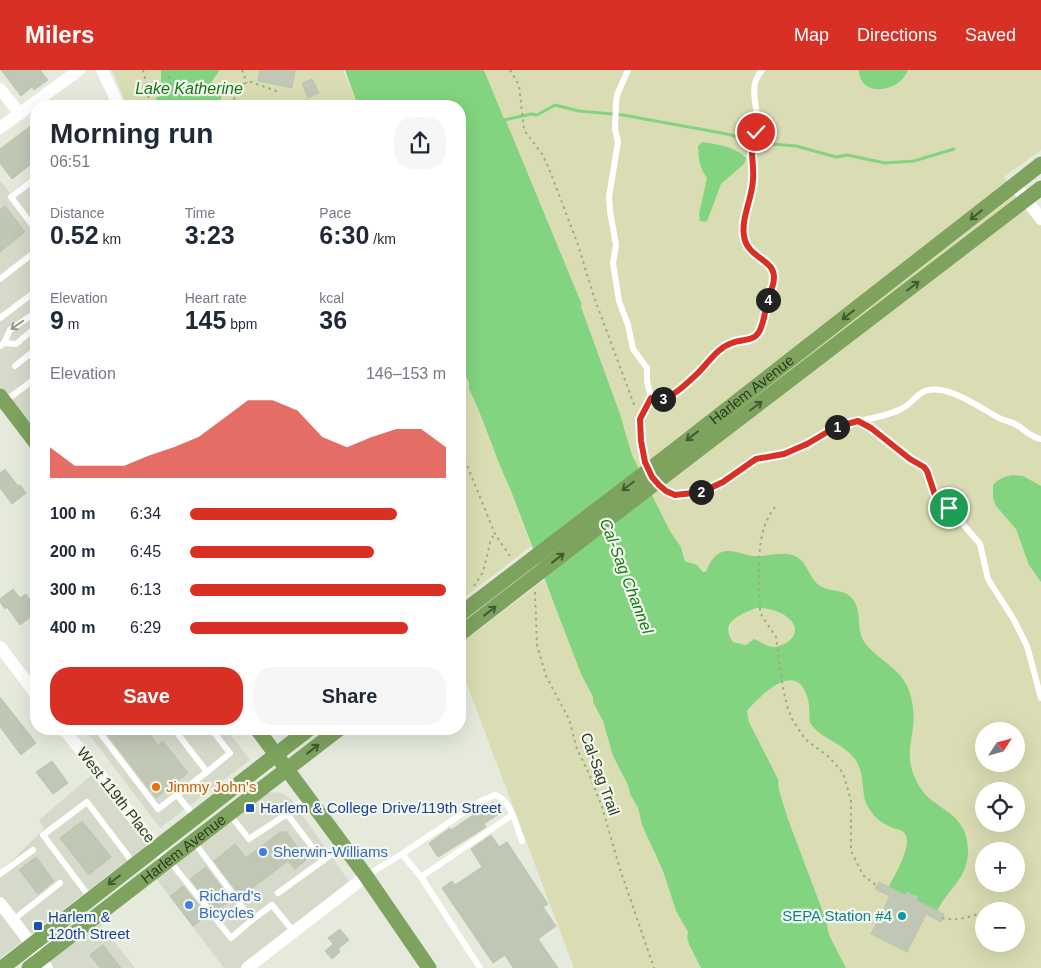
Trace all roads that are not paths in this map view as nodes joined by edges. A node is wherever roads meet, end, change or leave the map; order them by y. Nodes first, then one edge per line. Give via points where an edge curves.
1 (79, 70) edge
2 (102, 70) edge
3 (628, 70) edge
4 (762, 70) edge
5 (1, 91) edge
6 (39, 100) edge
7 (116, 100) edge
8 (30, 107) edge
9 (20, 114) junction
10 (0, 128) edge
11 (1041, 164) edge
12 (30, 183) edge
13 (1015, 185) junction
14 (1041, 188) edge
15 (1026, 200) junction
16 (1041, 219) edge
17 (30, 222) edge
18 (30, 256) edge
19 (0, 279) edge
20 (30, 296) edge
21 (30, 316) edge
22 (0, 318) edge
23 (30, 332) edge
24 (2, 345) edge
25 (30, 354) edge
26 (16, 366) dead end
27 (30, 382) edge
28 (651, 398) junction
29 (2, 399) edge
30 (858, 421) junction
31 (30, 435) edge
32 (1041, 439) edge
33 (671, 462) junction
34 (521, 584) junction
35 (466, 611) edge
36 (466, 629) edge
37 (0, 647) edge
38 (30, 686) edge
39 (1041, 698) edge
40 (69, 735) edge
41 (102, 735) edge
42 (179, 735) edge
43 (216, 735) edge
44 (262, 735) edge
45 (301, 735) edge
46 (331, 735) edge
47 (276, 753) junction
48 (288, 769) junction
49 (207, 772) junction
50 (177, 795) junction
51 (308, 796) junction
52 (229, 814) junction
53 (287, 814) junction
54 (512, 815) junction
55 (195, 817) junction
56 (193, 841) junction
57 (522, 841) dead end
58 (344, 846) junction
59 (156, 847) junction
60 (33, 850) dead end
61 (402, 854) junction
62 (168, 860) junction
63 (323, 861) junction
64 (134, 864) junction
65 (0, 874) edge
66 (366, 876) junction
67 (421, 877) junction
68 (60, 883) dead end
69 (278, 893) dead end
70 (91, 899) junction
71 (5, 914) edge
72 (252, 920) junction
73 (294, 932) junction
74 (32, 944) junction
75 (2, 965) edge
76 (39, 965) edge
77 (247, 968) edge
78 (429, 968) edge
79 (481, 968) edge

1 - 6 street
2 - 7 street
3 - 28 lane via 616,104 618,142 609,197 616,245 613,263 620,301 634,349 646,368
4 - 28 lane via 754,88 757,121 752,148 753,180 743,228 748,250 766,262 774,273 759,332 749,339 723,347 672,395 663,400
5 - 9 street
8 - 9 street
9 - 10 street
11 - 13 main road, Harlem Avenue
12 - 17 lane via 11,197
13 - 15 street
13 -> 33 main road, Harlem Avenue
14 - 15 main road, Harlem Avenue
15 - 16 street
33 -> 15 main road, Harlem Avenue
18 - 19 lane
20 - 22 lane
21 -> 24 lane via 10,330
23 - 24 lane via 16,344
25 - 26 lane
27 - 29 lane
28 - 30 lane via 640,419 641,441 652,477 675,495 702,492 756,459 784,454 836,427
29 - 31 main road
30 - 32 lane via 901,410 919,394 940,389
30 - 39 lane via 924,467 938,500 980,544 988,580 1027,646
33 - 34 main road, Harlem Avenue
34 - 35 main road, Harlem Avenue
36 -> 34 main road, Harlem Avenue
37 - 38 street
40 - 59 street, West 119th Place
41 - 50 lane via 158,809
42 - 49 lane
43 - 49 lane via 230,753
44 - 47 main road
45 - 47 main road, Harlem Avenue
48 -> 46 main road, Harlem Avenue
47 - 48 main road
47 - 55 main road, Harlem Avenue
48 - 51 main road
48 - 52 main road, Harlem Avenue
49 - 50 lane
50 - 55 lane
51 - 53 lane
51 - 58 main road
52 - 53 lane via 249,839
52 - 56 main road, Harlem Avenue
53 - 63 lane
54 - 57 lane
54 - 61 lane via 505,800 492,795
54 - 67 lane
55 - 59 main road, Harlem Avenue
56 - 62 main road, Harlem Avenue
56 - 72 lane
58 - 63 lane
58 - 66 main road
59 - 62 street, West 119th Place
59 - 64 main road, Harlem Avenue
60 - 65 lane
61 - 66 lane
61 - 67 lane
62 - 72 lane via 230,938
62 - 76 main road, Harlem Avenue
63 - 69 lane
64 -> 70 main road, Harlem Avenue
64 - 70 lane via 87,802 43,835
66 - 73 street
66 - 78 main road
67 - 79 lane
68 - 71 lane
70 - 74 main road, Harlem Avenue
71 - 74 street
72 - 73 lane via 272,905
73 - 77 street
74 - 75 main road, Harlem Avenue
74 - 76 street

